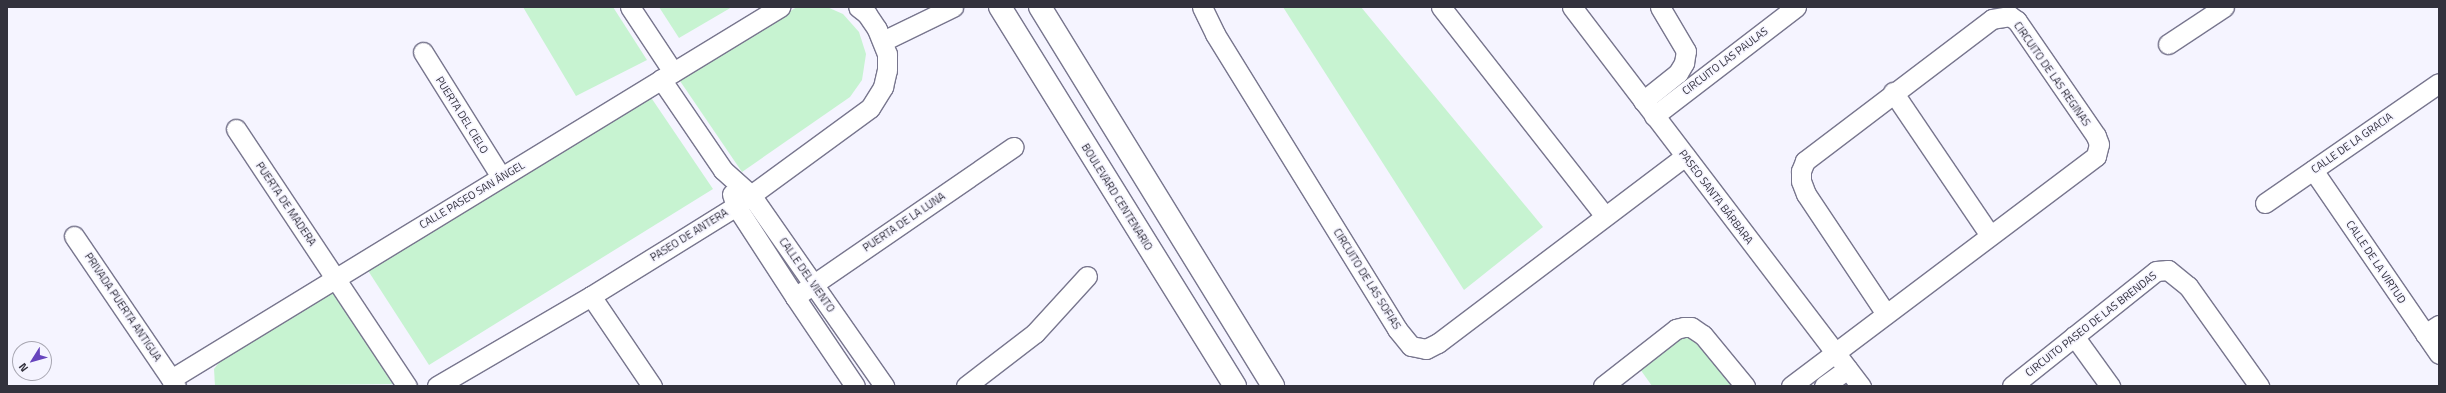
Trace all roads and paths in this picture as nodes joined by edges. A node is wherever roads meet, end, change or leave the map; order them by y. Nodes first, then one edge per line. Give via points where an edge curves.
1 (630, 7) edge
2 (780, 7) edge
3 (953, 7) edge
4 (1000, 7) edge
5 (1040, 7) edge
6 (1202, 7) edge
7 (1441, 7) edge
8 (1572, 7) edge
9 (1660, 7) edge
10 (1796, 7) edge
11 (2224, 7) edge
12 (867, 9) edge
13 (2200, 14) edge
14 (883, 41) junction
15 (2168, 44) dead end
16 (423, 52) dead end
17 (667, 76) junction
18 (2439, 83) edge
19 (1893, 92) junction
20 (1643, 100) junction
21 (1654, 116) junction
22 (236, 129) dead end
23 (1014, 147) dead end
24 (1685, 156) junction
25 (2314, 170) junction
26 (501, 177) junction
27 (743, 200) junction
28 (2265, 203) dead end
29 (1604, 216) junction
30 (1990, 235) junction
31 (74, 236) dead end
32 (1087, 276) dead end
33 (336, 278) junction
34 (814, 284) junction
35 (591, 296) junction
36 (795, 298) junction
37 (1886, 314) junction
38 (2432, 329) edge
39 (2074, 336) junction
40 (1835, 353) junction
41 (2439, 354) edge
42 (1847, 369) junction
43 (173, 383) edge
44 (407, 386) edge
45 (437, 386) edge
46 (652, 386) edge
47 (855, 386) edge
48 (884, 386) edge
49 (966, 386) edge
50 (1234, 386) edge
51 (1273, 386) edge
52 (1603, 386) edge
53 (1745, 386) edge
54 (1791, 386) edge
55 (1824, 386) edge
56 (1860, 386) edge
57 (2012, 386) edge
58 (2110, 386) edge
59 (2259, 386) edge

1 - 17 street, CALLE DEL VIENTO
2 - 17 street, CALLE PASEO SAN ÁNGEL
3 - 14 street
4 - 50 main road, BOULEVARD CENTENARIO
5 - 51 main road
6 - 29 street, CIRCUITO DE LAS SOFIAS via 1215,34 1389,316 1411,346 1426,349 1438,343
7 - 29 street
8 - 20 street, PASEO SANTA BÁRBARA
9 - 20 street, CIRCUITO LAS PAULAS via 1686,51 1684,63 1678,72
10 - 21 street, CIRCUITO LAS PAULAS
11 - 13 street
12 - 14 street
13 - 15 street
14 - 27 street, PASEO DE ANTERA via 887,54 887,70 883,87 870,108
16 - 26 street, PUERTA DEL CIELO
17 - 26 street, CALLE PASEO SAN ÁNGEL
17 - 27 street, CALLE DEL VIENTO
18 - 25 street, CALLE DE LA GRACIA
19 - 30 street
19 - 30 street, CIRCUITO DE LAS REGINAS via 1992,19 2010,16 2017,21 2091,130 2099,144 2096,156
19 - 37 street, CIRCUITO DE LAS REGINAS via 1808,158 1801,171 1806,194
20 - 21 street, PASEO SANTA BÁRBARA
21 - 24 street, PASEO SANTA BÁRBARA
22 - 33 street, PUERTA DE MADERA
23 - 34 street, PUERTA DE LA LUNA
24 - 29 street, CIRCUITO DE LAS SOFIAS
24 - 40 street, PASEO SANTA BÁRBARA
25 - 28 street, CALLE DE LA GRACIA
25 - 38 street, CALLE DE LA VIRTUD
26 - 33 street, CALLE PASEO SAN ÁNGEL
27 - 34 street, CALLE DEL VIENTO
27 - 35 street, PASEO DE ANTERA
27 - 36 street, CALLE DEL VIENTO
30 - 37 street, CIRCUITO DE LAS REGINAS
31 - 43 street, PRIVADA PUERTA ANTIGUA
32 - 49 street via 1035,334
33 - 43 street, CALLE PASEO SAN ÁNGEL
33 - 44 street, PUERTA DE MADERA
34 - 36 street, PUERTA DE LA LUNA
34 - 48 street, CALLE DEL VIENTO
35 - 45 street, PASEO DE ANTERA
35 - 46 street
36 - 47 street, CALLE DEL VIENTO
37 - 40 street, CIRCUITO DE LAS REGINAS
38 - 41 street, CALLE DE LA VIRTUD
39 - 57 street, CIRCUITO PASEO DE LAS BRENDAS
39 - 58 street
39 - 59 street, CIRCUITO PASEO DE LAS BRENDAS via 2156,271 2168,270 2188,286
40 - 42 street, PASEO SANTA BÁRBARA
40 - 54 street, CIRCUITO DE LAS REGINAS
42 - 55 street
42 - 56 street, PASEO SANTA BÁRBARA
52 - 53 street via 1676,329 1691,327 1703,335

